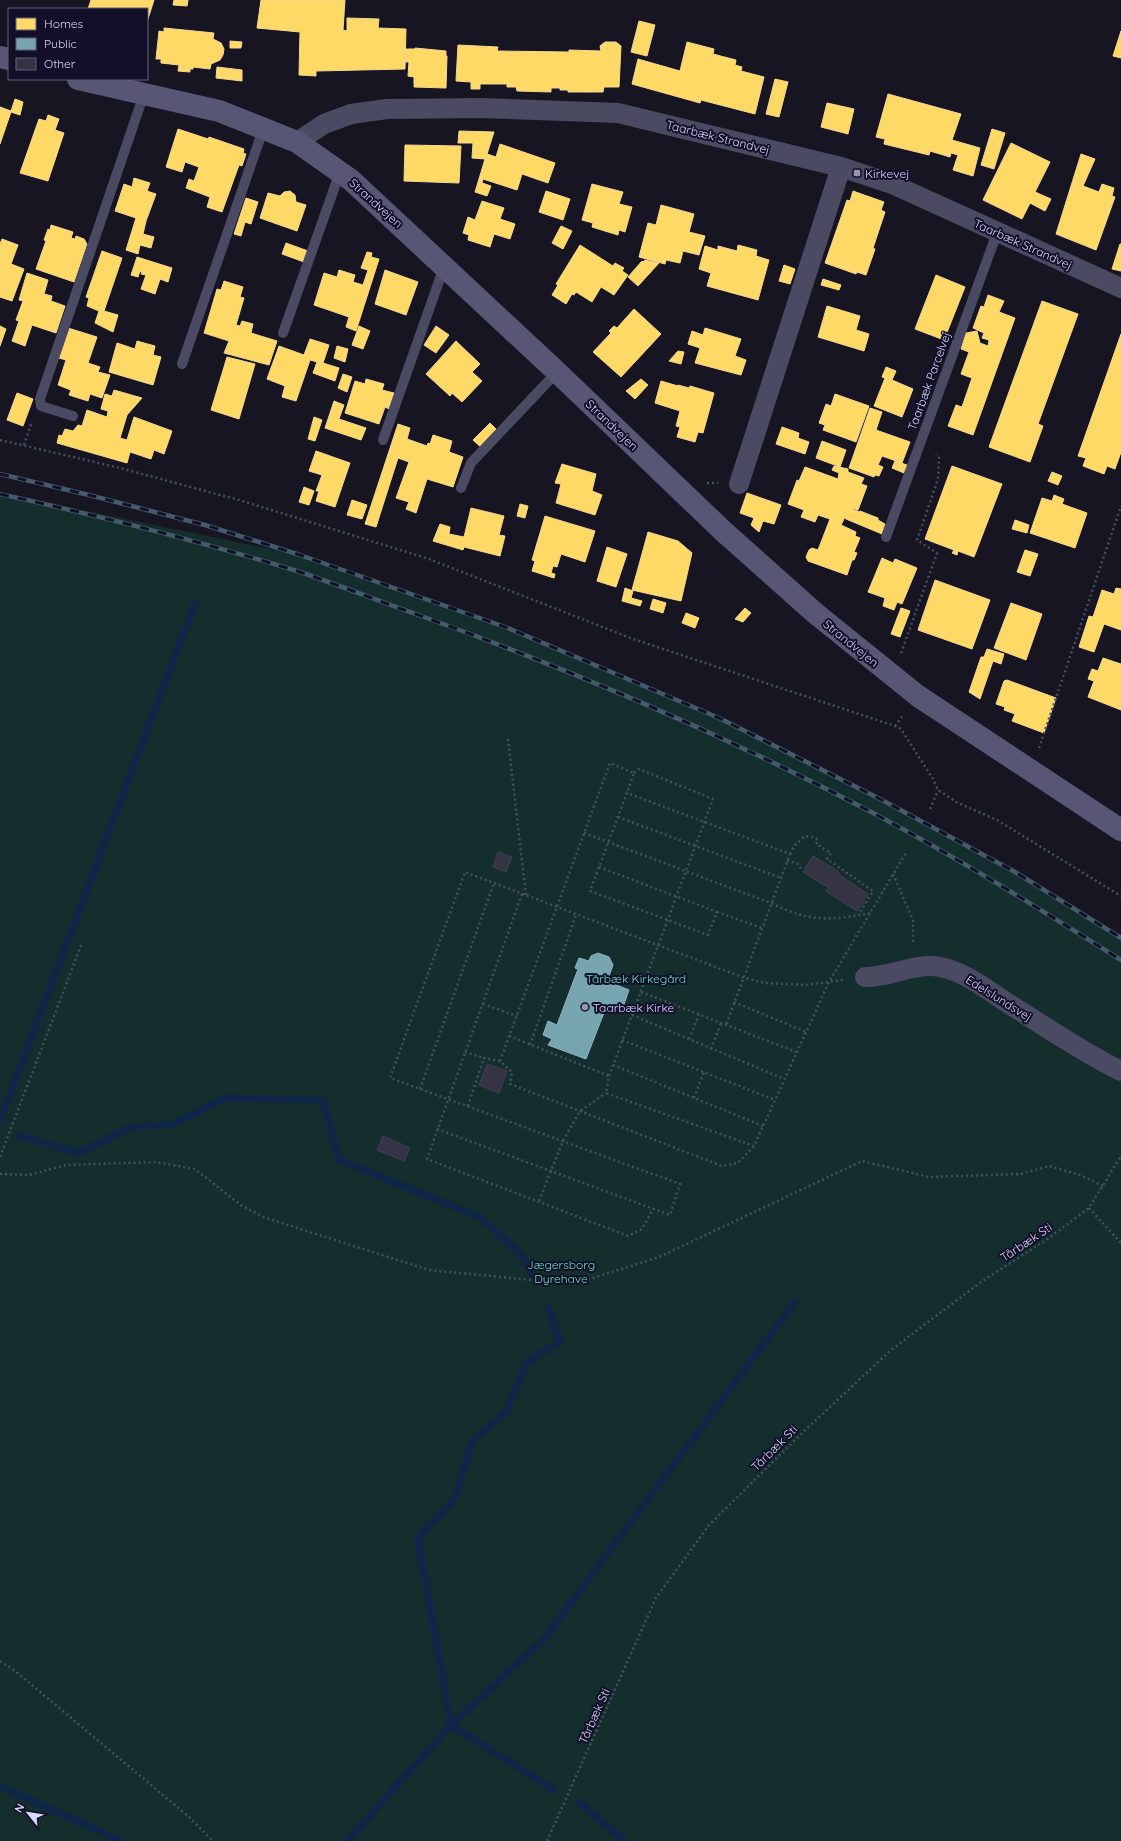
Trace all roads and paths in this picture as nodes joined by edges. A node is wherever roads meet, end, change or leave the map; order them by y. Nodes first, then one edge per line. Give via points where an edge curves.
1 (82, 80) edge
2 (144, 94) junction
3 (264, 127) junction
4 (297, 142) junction
5 (841, 167) junction
6 (340, 172) junction
7 (997, 233) junction
8 (444, 267) junction
9 (1121, 288) edge
10 (283, 333) dead end
11 (182, 364) dead end
12 (557, 372) junction
13 (41, 406) junction
14 (73, 416) dead end
15 (0, 440) edge
16 (383, 440) dead end
17 (921, 440) junction
18 (24, 445) junction
19 (739, 484) dead end
20 (461, 488) dead end
21 (1121, 506) edge
22 (886, 537) dead end
23 (890, 675) junction
24 (508, 740) dead end
25 (1028, 769) junction
26 (634, 773) junction
27 (938, 790) junction
28 (627, 793) junction
29 (930, 809) dead end
30 (618, 817) junction
31 (704, 822) junction
32 (1121, 830) edge
33 (584, 834) junction
34 (609, 842) junction
35 (696, 846) junction
36 (907, 851) dead end
37 (790, 854) junction
38 (788, 861) junction
39 (599, 868) junction
40 (802, 870) dead end
41 (685, 871) junction
42 (893, 874) junction
43 (781, 878) junction
44 (494, 883) junction
45 (522, 894) junction
46 (526, 896) junction
47 (1121, 896) edge
48 (676, 897) junction
49 (771, 903) junction
50 (557, 907) junction
51 (717, 912) junction
52 (870, 913) junction
53 (576, 915) junction
54 (859, 915) junction
55 (667, 920) junction
56 (762, 928) junction
57 (82, 943) dead end
58 (658, 946) junction
59 (914, 968) junction
60 (742, 977) junction
61 (865, 978) dead end
62 (829, 982) junction
63 (641, 992) junction
64 (734, 1002) junction
65 (483, 1004) junction
66 (699, 1015) junction
67 (516, 1016) junction
68 (632, 1016) junction
69 (721, 1023) junction
70 (726, 1025) junction
71 (806, 1032) junction
72 (509, 1036) junction
73 (689, 1039) junction
74 (622, 1040) junction
75 (530, 1045) junction
76 (711, 1049) junction
77 (465, 1052) junction
78 (796, 1052) junction
79 (484, 1058) junction
80 (500, 1061) junction
81 (613, 1065) junction
82 (1121, 1071) edge
83 (704, 1072) junction
84 (609, 1076) junction
85 (784, 1079) junction
86 (420, 1089) junction
87 (606, 1093) junction
88 (694, 1098) junction
89 (448, 1099) junction
90 (775, 1100) junction
91 (468, 1106) junction
92 (580, 1111) junction
93 (763, 1126) junction
94 (437, 1129) junction
95 (563, 1141) junction
96 (754, 1146) junction
97 (1121, 1156) edge
98 (0, 1157) edge
99 (552, 1172) junction
100 (0, 1174) edge
101 (1103, 1186) junction
102 (539, 1201) junction
103 (1089, 1208) junction
104 (653, 1209) junction
105 (1121, 1243) edge
106 (0, 1661) edge
107 (213, 1841) edge
108 (547, 1841) edge

1 - 2 main road, Strandvejen
2 - 3 main road, Strandvejen via 219,111
2 - 13 lane via 40,399
3 - 4 main road, Strandvejen
3 - 11 lane
4 - 5 street, Taarbæk Strandvej via 324,124 351,114 387,109 482,108 618,113
4 - 6 main road, Strandvejen
5 - 7 street, Taarbæk Strandvej via 892,184
5 - 19 street
6 - 8 main road, Strandvejen
6 - 10 lane
7 - 9 street, Taarbæk Strandvej
7 - 17 lane, Taarbæk Parcelvej
8 - 12 main road, Strandvejen
8 - 16 lane
12 - 20 lane via 471,463
12 - 23 main road, Strandvejen via 723,531 815,614
13 - 14 lane
13 - 18 path via 32,420
15 - 18 path
17 - 22 lane, Taarbæk Parcelvej
17 - 23 path via 939,458 938,478 917,540 937,553 904,645
18 - 27 path via 239,500 429,559 633,639 895,726 901,729
21 - 25 path via 1041,743
23 - 25 main road, Strandvejen
24 - 46 path
25 - 32 main road, Strandvejen
26 - 28 path
26 - 31 path via 639,769 713,799
26 - 33 path via 610,763
27 - 29 path
27 - 47 path via 958,803 997,820
28 - 30 path
28 - 31 path
30 - 34 path
30 - 35 path
31 - 35 path
31 - 37 path
33 - 34 path
33 - 50 path
34 - 39 path
34 - 41 path
35 - 41 path
35 - 43 path
36 - 42 path
37 - 38 path
37 - 54 path via 805,836 818,840 816,844 830,853 827,859 873,891
38 - 40 path via 797,863
38 - 43 path
39 - 48 path
39 - 55 path via 590,891
41 - 48 path
41 - 49 path
42 - 52 path
42 - 59 path via 913,920
43 - 49 path
44 - 45 path
44 - 86 path
44 - 86 path via 466,872 390,1078
45 - 46 path
45 - 65 path
46 - 50 path
48 - 51 path
48 - 55 path
49 - 54 path via 792,914 828,920
49 - 56 path
50 - 53 path
50 - 67 path
51 - 55 path via 708,935
51 - 56 path
52 - 54 path
52 - 62 path
53 - 58 path
53 - 75 path
55 - 58 path
56 - 60 path
57 - 98 path
58 - 60 path
58 - 63 path
59 - 61 street, Edelslundsvej via 877,978
59 - 82 street, Edelslundsvej via 939,967 964,975 1078,1048
60 - 62 path via 765,983 805,985
60 - 64 path
62 - 71 path
63 - 66 path
63 - 68 path
64 - 70 path
64 - 71 path
65 - 67 path
65 - 77 path
66 - 69 path
66 - 73 path
67 - 72 path
68 - 73 path
68 - 74 path
69 - 70 path
69 - 76 path
70 - 78 path
71 - 78 path
72 - 75 path
72 - 80 path
73 - 76 path
74 - 81 path
74 - 83 path
75 - 84 path
76 - 85 path
77 - 79 path
77 - 89 path
78 - 85 path
79 - 80 path
79 - 91 path
80 - 92 path via 512,1072 510,1084
81 - 84 path
81 - 88 path
83 - 88 path
83 - 90 path
84 - 87 path
85 - 90 path
86 - 89 path
87 - 92 path
87 - 96 path
88 - 93 path
89 - 91 path
89 - 94 path
90 - 93 path
91 - 95 path
92 - 95 path
92 - 96 path via 722,1166 738,1163
93 - 96 path
94 - 99 path
94 - 102 path via 427,1159
95 - 99 path
95 - 104 path via 680,1184 670,1215
97 - 101 path, Tårbæk Sti
99 - 102 path
99 - 104 path
100 - 101 path via 29,1175 66,1165 156,1162 195,1169 242,1206 266,1218 429,1270 574,1284 659,1257 862,1161 929,1177 1021,1174 1049,1166 1080,1175
101 - 103 path, Tårbæk Sti
102 - 104 path via 628,1236 642,1229
103 - 105 path
103 - 108 path, Tårbæk Sti via 1046,1240 981,1282 891,1350 709,1525 656,1598
106 - 107 path via 189,1817

